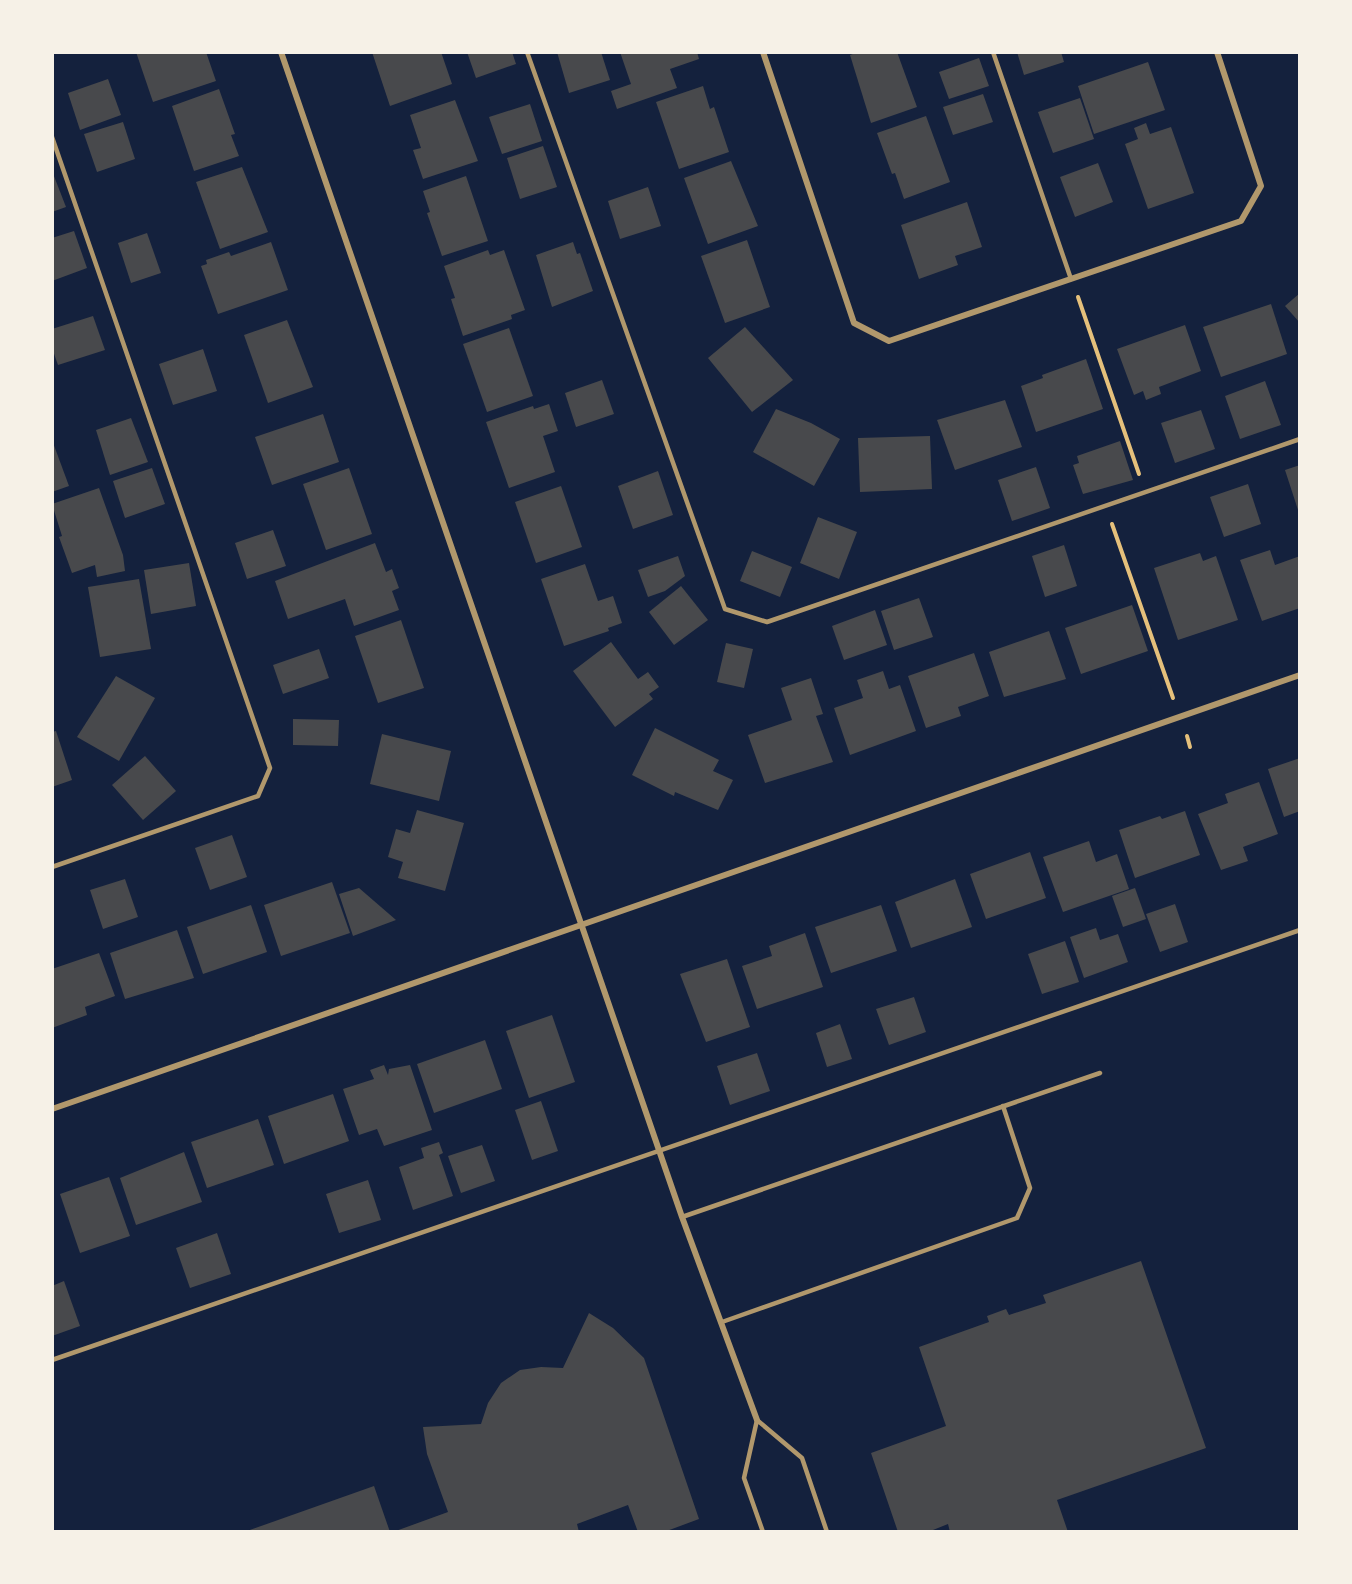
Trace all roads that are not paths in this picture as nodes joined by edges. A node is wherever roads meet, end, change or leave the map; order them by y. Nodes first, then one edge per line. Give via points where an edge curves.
1 (281, 52) edge
2 (527, 52) edge
3 (763, 52) edge
4 (993, 52) edge
5 (1217, 52) edge
6 (52, 137) edge
7 (1071, 279) junction
8 (1299, 439) edge
9 (1299, 675) edge
10 (52, 867) edge
11 (581, 925) junction
12 (1299, 930) edge
13 (1100, 1073) dead end
14 (1003, 1106) junction
15 (52, 1109) edge
16 (659, 1149) junction
17 (682, 1217) junction
18 (722, 1322) junction
19 (52, 1360) edge
20 (757, 1420) junction
21 (763, 1532) edge
22 (828, 1532) edge

1 - 11 street
2 - 8 lane via 725,609 767,622
3 - 7 street via 854,323 889,341
4 - 7 lane
5 - 7 street via 1261,186 1241,221
6 - 10 lane via 270,768 258,796
9 - 11 street
11 - 15 street
11 - 16 street
12 - 16 lane
13 - 14 lane
14 - 17 lane
14 - 18 lane via 1030,1188 1017,1218
16 - 17 street
16 - 19 lane
17 - 18 street
18 - 20 street
20 - 21 lane via 744,1478
20 - 22 lane via 802,1458

